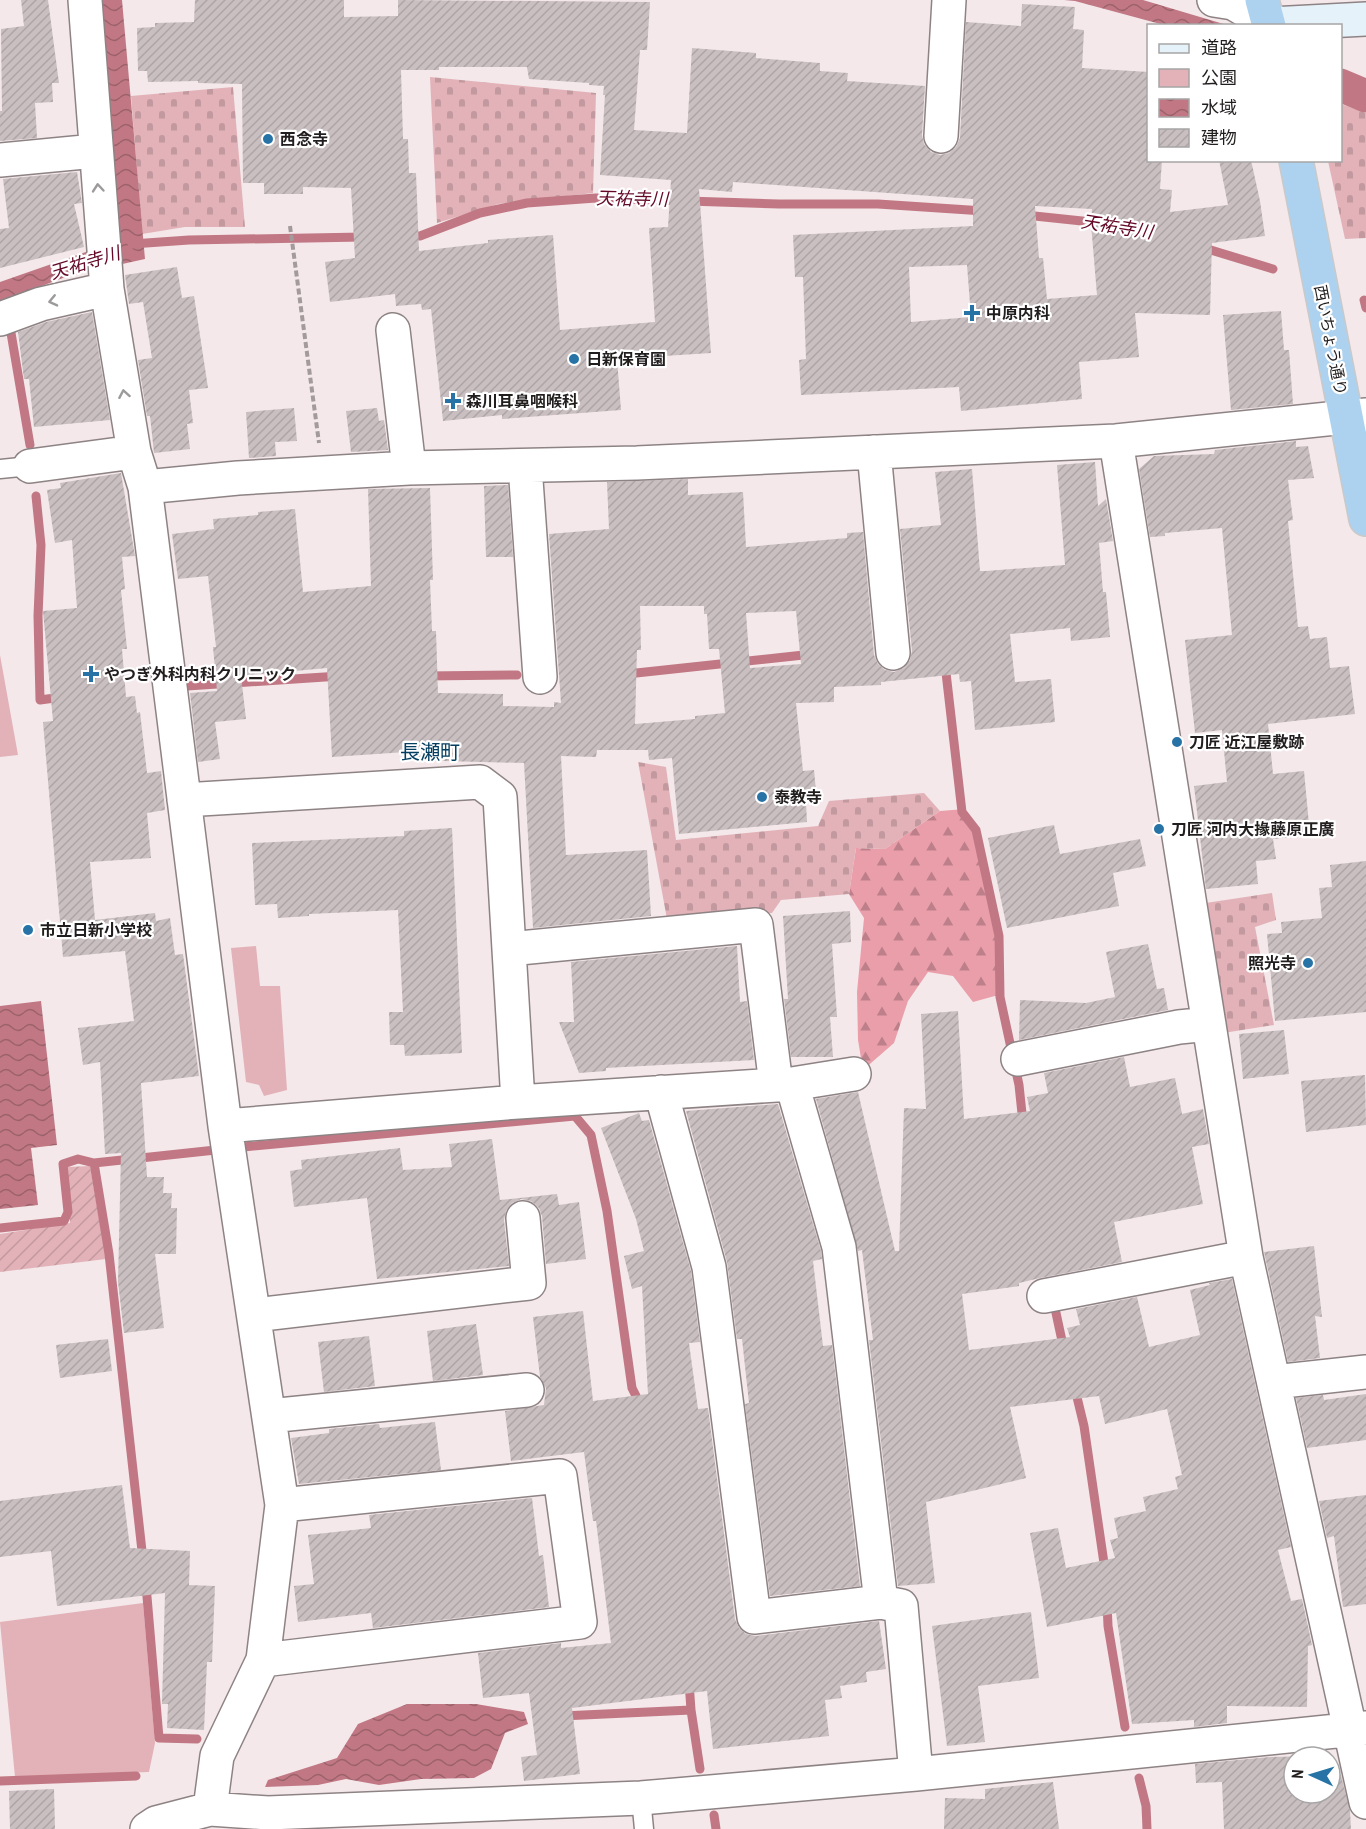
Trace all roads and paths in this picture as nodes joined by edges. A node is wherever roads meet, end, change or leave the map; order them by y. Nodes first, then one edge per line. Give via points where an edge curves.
1 (85, 0) edge
2 (949, 0) edge
3 (1214, 0) edge
4 (1267, 17) edge
5 (1366, 19) edge
6 (941, 136) dead end
7 (95, 151) junction
8 (0, 160) edge
9 (1296, 162) edge
10 (290, 226) dead end
11 (105, 268) junction
12 (0, 319) edge
13 (393, 330) dead end
14 (1356, 416) edge
15 (1116, 441) junction
16 (134, 452) junction
17 (874, 452) junction
18 (525, 466) junction
19 (15, 468) edge
20 (409, 468) junction
21 (323, 474) junction
22 (145, 487) junction
23 (1366, 519) edge
24 (892, 648) dead end
25 (540, 677) dead end
26 (184, 800) junction
27 (509, 949) junction
28 (1209, 1024) junction
29 (1018, 1059) dead end
30 (854, 1074) dead end
31 (784, 1084) junction
32 (661, 1092) junction
33 (518, 1102) junction
34 (228, 1142) junction
35 (523, 1218) dead end
36 (1246, 1257) junction
37 (1052, 1294) dead end
38 (254, 1315) junction
39 (1366, 1372) edge
40 (1274, 1382) junction
41 (527, 1390) dead end
42 (269, 1416) junction
43 (282, 1505) junction
44 (881, 1602) junction
45 (263, 1660) junction
46 (1358, 1729) edge
47 (916, 1774) junction
48 (1366, 1802) edge
49 (210, 1809) junction
50 (643, 1813) edge
51 (289, 1820) edge
52 (147, 1829) edge

1 - 7 street
2 - 6 street
3 - 4 street
4 - 5 street
7 - 8 street
11 -> 7 street
9 - 14 highway, 西いちょう通り
10 - 21 path
11 -> 12 street via 41,304
16 -> 11 street
13 - 20 street
14 - 15 street
14 - 23 highway, 西いちょう通り
15 - 17 street
15 - 28 street
16 - 19 street
16 - 22 street
17 - 18 street
17 - 24 street
18 - 20 street
18 - 25 street
20 - 21 street
21 - 22 street
22 - 26 street
26 - 27 street via 480,782 500,797
26 - 34 street
27 - 31 street via 756,925
27 - 33 street
28 - 29 street
28 - 36 street
30 - 31 street
31 - 32 street
31 - 44 street via 839,1247
32 - 33 street
32 - 44 street via 709,1267 754,1617
33 - 34 street
34 - 38 street
35 - 38 street via 529,1283
36 - 37 street
36 - 40 street
38 - 42 street
39 - 40 street
40 - 46 street
41 - 42 street
42 - 43 street
43 - 45 street
43 - 45 street via 560,1476 580,1622
44 - 47 street via 901,1606
45 - 49 street via 217,1756
46 - 47 street
46 - 48 street
47 - 50 street
49 - 51 street via 268,1813
49 - 52 street
50 - 51 street

